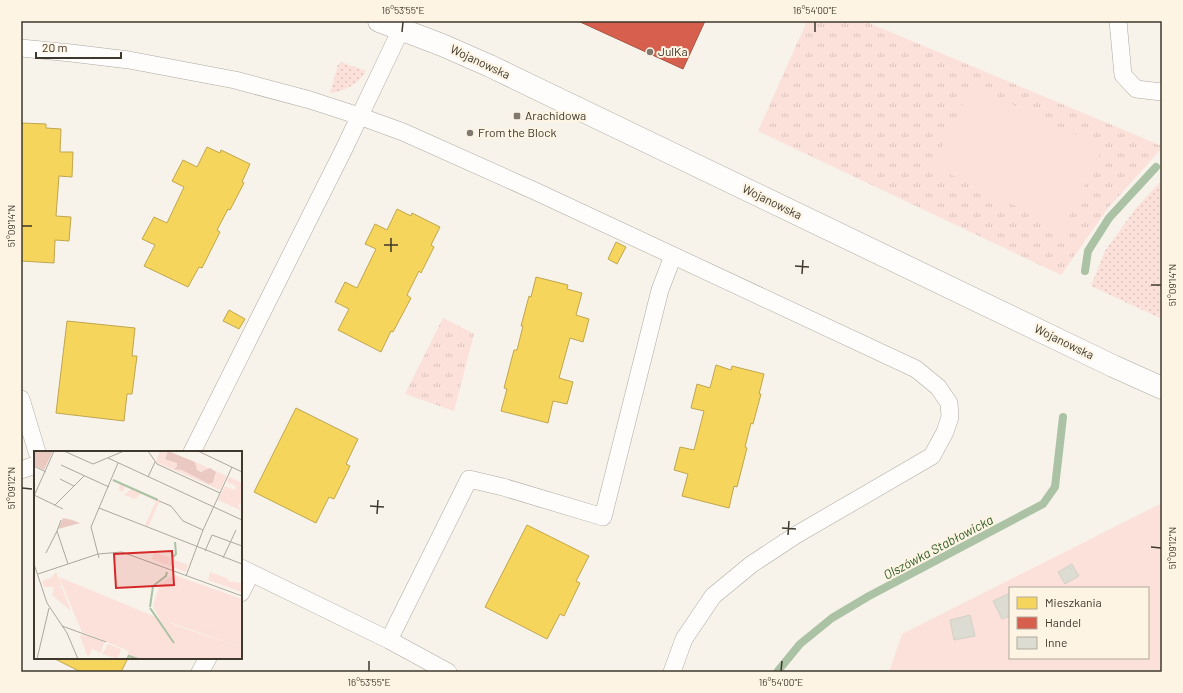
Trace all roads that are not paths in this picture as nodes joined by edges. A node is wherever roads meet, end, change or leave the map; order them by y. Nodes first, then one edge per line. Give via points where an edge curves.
1 (379, 21) edge
2 (1118, 21) edge
3 (403, 25) edge
4 (21, 48) edge
5 (1162, 92) edge
6 (359, 116) junction
7 (673, 256) junction
8 (1162, 388) edge
9 (21, 399) edge
10 (37, 451) edge
11 (192, 451) edge
12 (34, 465) edge
13 (21, 470) edge
14 (246, 570) edge
15 (242, 588) edge
16 (389, 640) junction
17 (207, 659) edge
18 (200, 672) edge
19 (448, 672) edge
20 (672, 672) edge

1 - 3 street, Wojanowska
2 - 5 lane via 1123,75 1136,90
3 - 6 lane
3 - 8 street, Wojanowska
4 - 6 lane via 129,60 235,80
6 - 7 lane via 403,132
6 - 11 lane
7 - 16 lane via 660,290 603,517 469,479
7 - 20 lane via 916,369 938,387 949,403 950,417 932,456 796,535 752,564 714,596 684,639
9 - 10 lane
12 - 13 lane
14 - 15 lane
14 - 16 lane
16 - 19 lane
17 - 18 lane

